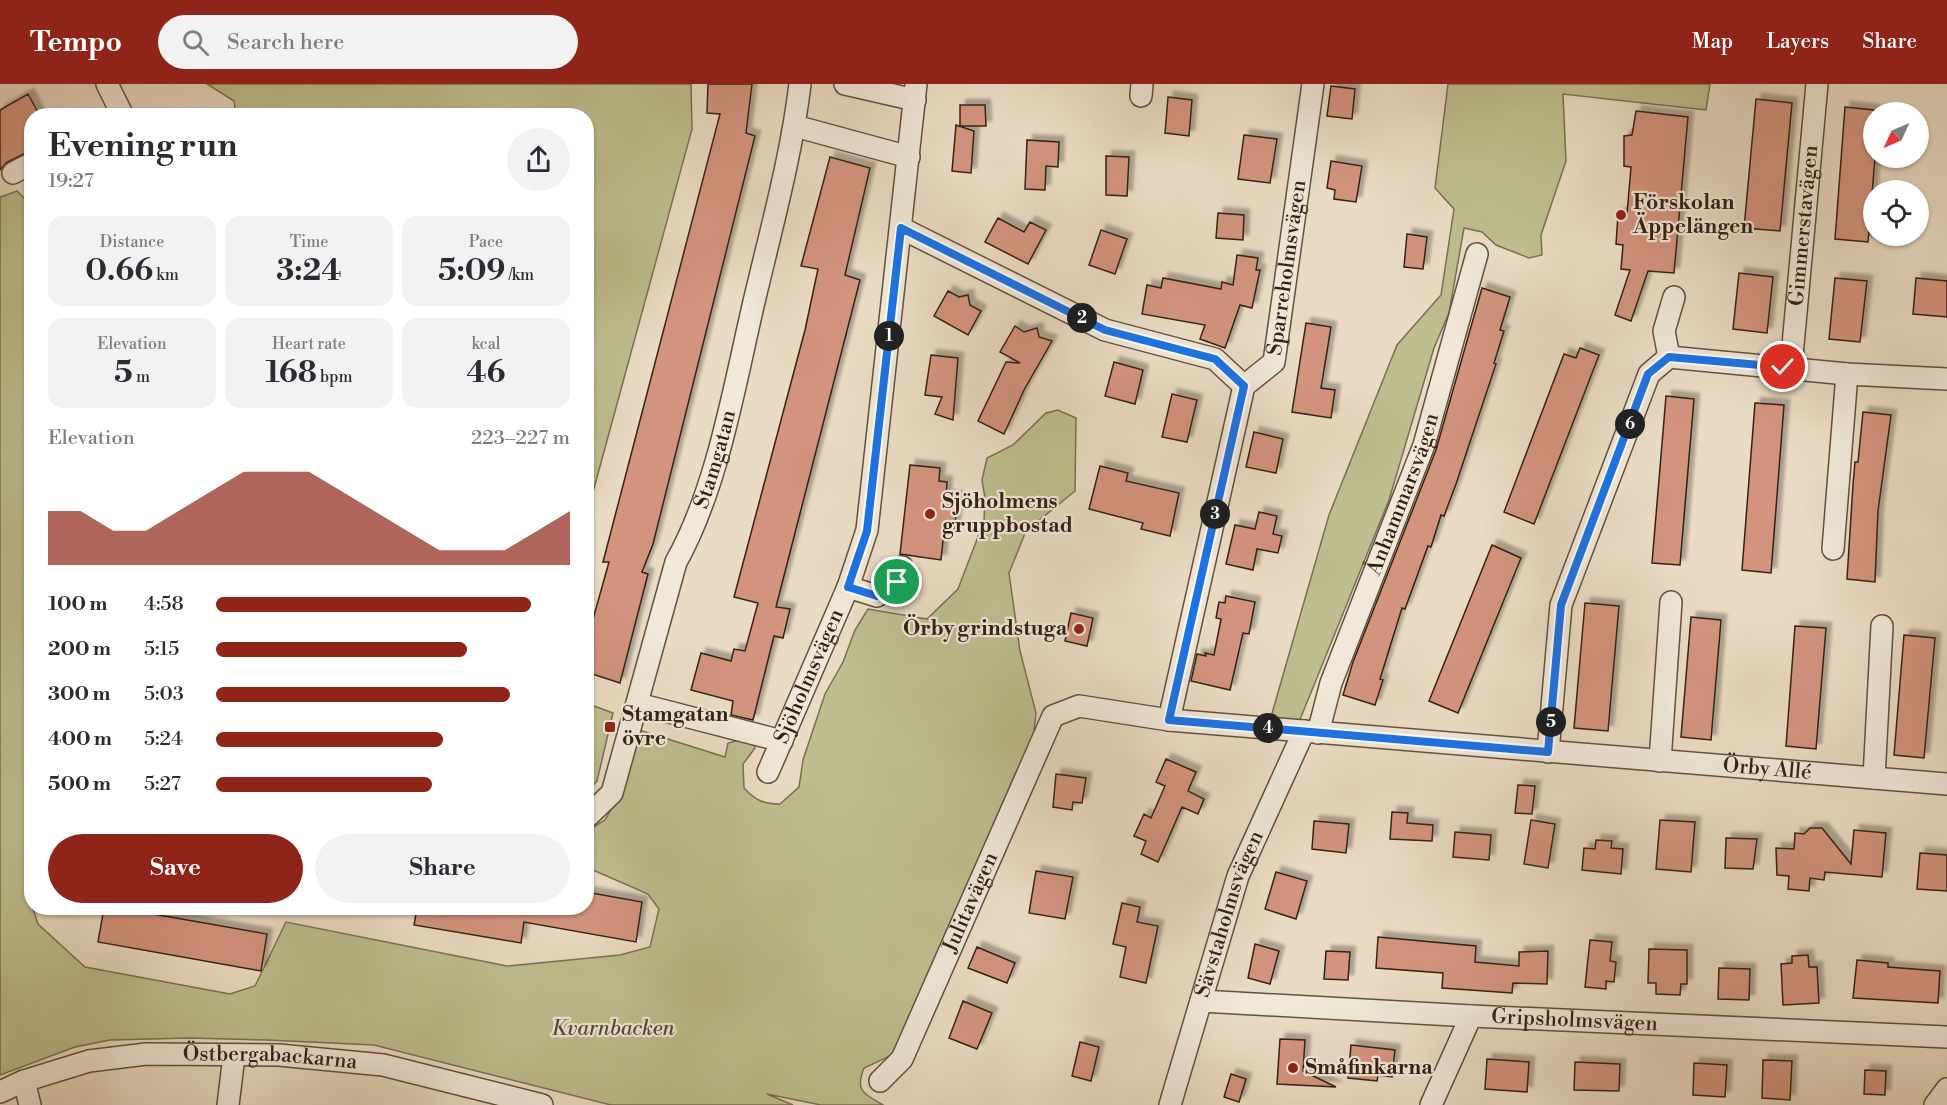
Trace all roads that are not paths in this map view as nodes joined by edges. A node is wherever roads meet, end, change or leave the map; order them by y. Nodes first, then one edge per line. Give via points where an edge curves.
1 (107, 84) edge
2 (800, 84) edge
3 (845, 84) edge
4 (1314, 84) edge
5 (1817, 84) edge
6 (916, 92) edge
7 (117, 108) edge
8 (795, 126) junction
9 (909, 157) junction
10 (24, 167) edge
11 (13, 173) dead end
12 (901, 228) junction
13 (1477, 254) dead end
14 (1674, 297) dead end
15 (1669, 357) junction
16 (1791, 368) junction
17 (1847, 374) junction
18 (1947, 379) edge
19 (1244, 386) junction
20 (1833, 549) dead end
21 (902, 567) dead end
22 (848, 587) junction
23 (1671, 602) dead end
24 (1882, 626) dead end
25 (638, 704) junction
26 (1053, 716) joint
27 (1169, 720) junction
28 (1311, 732) junction
29 (782, 741) junction
30 (1548, 752) junction
31 (1660, 761) junction
32 (768, 772) dead end
33 (1874, 778) junction
34 (1947, 784) edge
35 (594, 810) edge
36 (1201, 1001) junction
37 (1471, 1016) junction
38 (1947, 1037) edge
39 (234, 1056) junction
40 (24, 1081) junction
41 (880, 1081) dead end
42 (1947, 1089) edge
43 (0, 1092) edge
44 (490, 1099) edge
45 (30, 1105) edge
46 (228, 1105) edge
47 (542, 1105) edge
48 (1170, 1105) edge
49 (1431, 1105) edge
50 (1935, 1105) edge

1 - 7 street
2 - 8 street, Stamgatan
3 - 6 street
4 - 19 street, Sparreholmsvägen via 1274,363
5 - 16 street, Gimmerstavägen
6 - 9 street, Sjöholmsvägen
8 - 9 street
8 - 25 street, Stamgatan via 726,423 692,533 676,562
9 - 12 street, Sjöholmsvägen
10 - 11 street
12 - 19 street via 1105,330 1215,359
12 - 22 street, Sjöholmsvägen via 867,531
13 - 28 street, Ånhammarsvägen via 1425,445
14 - 15 street via 1664,331
15 - 16 street
15 - 30 street via 1648,374 1561,605
16 - 17 street
17 - 18 street
17 - 20 street
19 - 27 street
21 - 22 street via 897,582 877,596
22 - 29 street, Sjöholmsvägen
23 - 31 street
24 - 33 street
25 - 29 street
25 - 35 street, Stamgatan via 612,793
26 - 27 street, Örby Allé via 1079,706
26 - 41 street, Julitavägen via 902,1059
27 - 28 street, Örby Allé
28 - 30 street, Örby Allé
28 - 36 street, Sävstaholmsvägen via 1238,876
29 - 32 street, Sjöholmsvägen
30 - 31 street, Örby Allé
31 - 33 street, Örby Allé
33 - 34 street, Örby Allé
36 - 37 street, Gripsholmsvägen
36 - 48 street, Sävstaholmsvägen
37 - 38 street, Gripsholmsvägen
37 - 49 street
39 - 40 street, Östbergabackarna via 126,1056 89,1061
39 - 44 street, Östbergabackarna via 279,1055 382,1065
39 - 46 street
40 - 43 street, Östbergabackarna
40 - 45 street
42 - 50 street
44 - 47 street, Östbergabackarna

